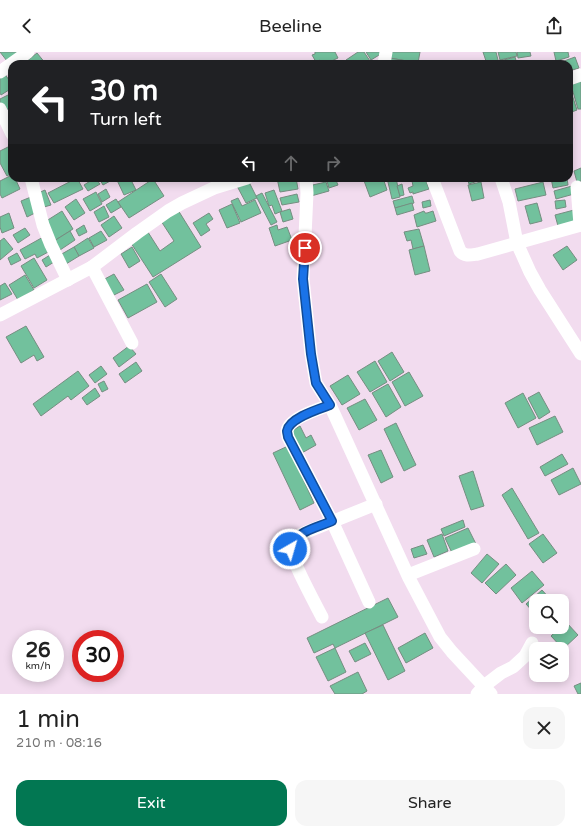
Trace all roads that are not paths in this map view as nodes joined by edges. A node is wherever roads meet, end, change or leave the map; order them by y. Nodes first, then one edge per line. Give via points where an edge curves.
1 (28, 52) edge
2 (17, 60) edge
3 (0, 109) edge
4 (8, 126) edge
5 (32, 182) edge
6 (234, 182) edge
7 (306, 182) edge
8 (434, 182) edge
9 (502, 182) edge
10 (577, 187) dead end
11 (581, 225) edge
12 (517, 243) junction
13 (92, 267) junction
14 (68, 280) junction
15 (0, 315) edge
16 (132, 343) dead end
17 (581, 354) edge
18 (330, 405) junction
19 (376, 504) junction
20 (332, 521) junction
21 (474, 549) dead end
22 (408, 575) junction
23 (369, 602) dead end
24 (322, 617) dead end
25 (529, 649) edge
26 (484, 692) edge

1 - 2 street
3 - 4 street
5 - 14 street via 43,225
6 - 13 street via 214,188 168,211
7 - 18 street via 303,279 316,383
8 - 12 street via 463,254 478,254
9 - 12 street
10 - 11 street
11 - 12 street
12 - 17 street via 540,290
13 - 14 street
13 - 16 street
14 - 15 street
18 - 19 street
18 - 20 street via 292,422 287,430 288,437
19 - 20 street
19 - 22 street
20 - 23 street
20 - 24 street via 299,535 292,541 290,549
21 - 22 street
22 - 26 street via 440,637
25 - 26 street via 525,656 502,673

